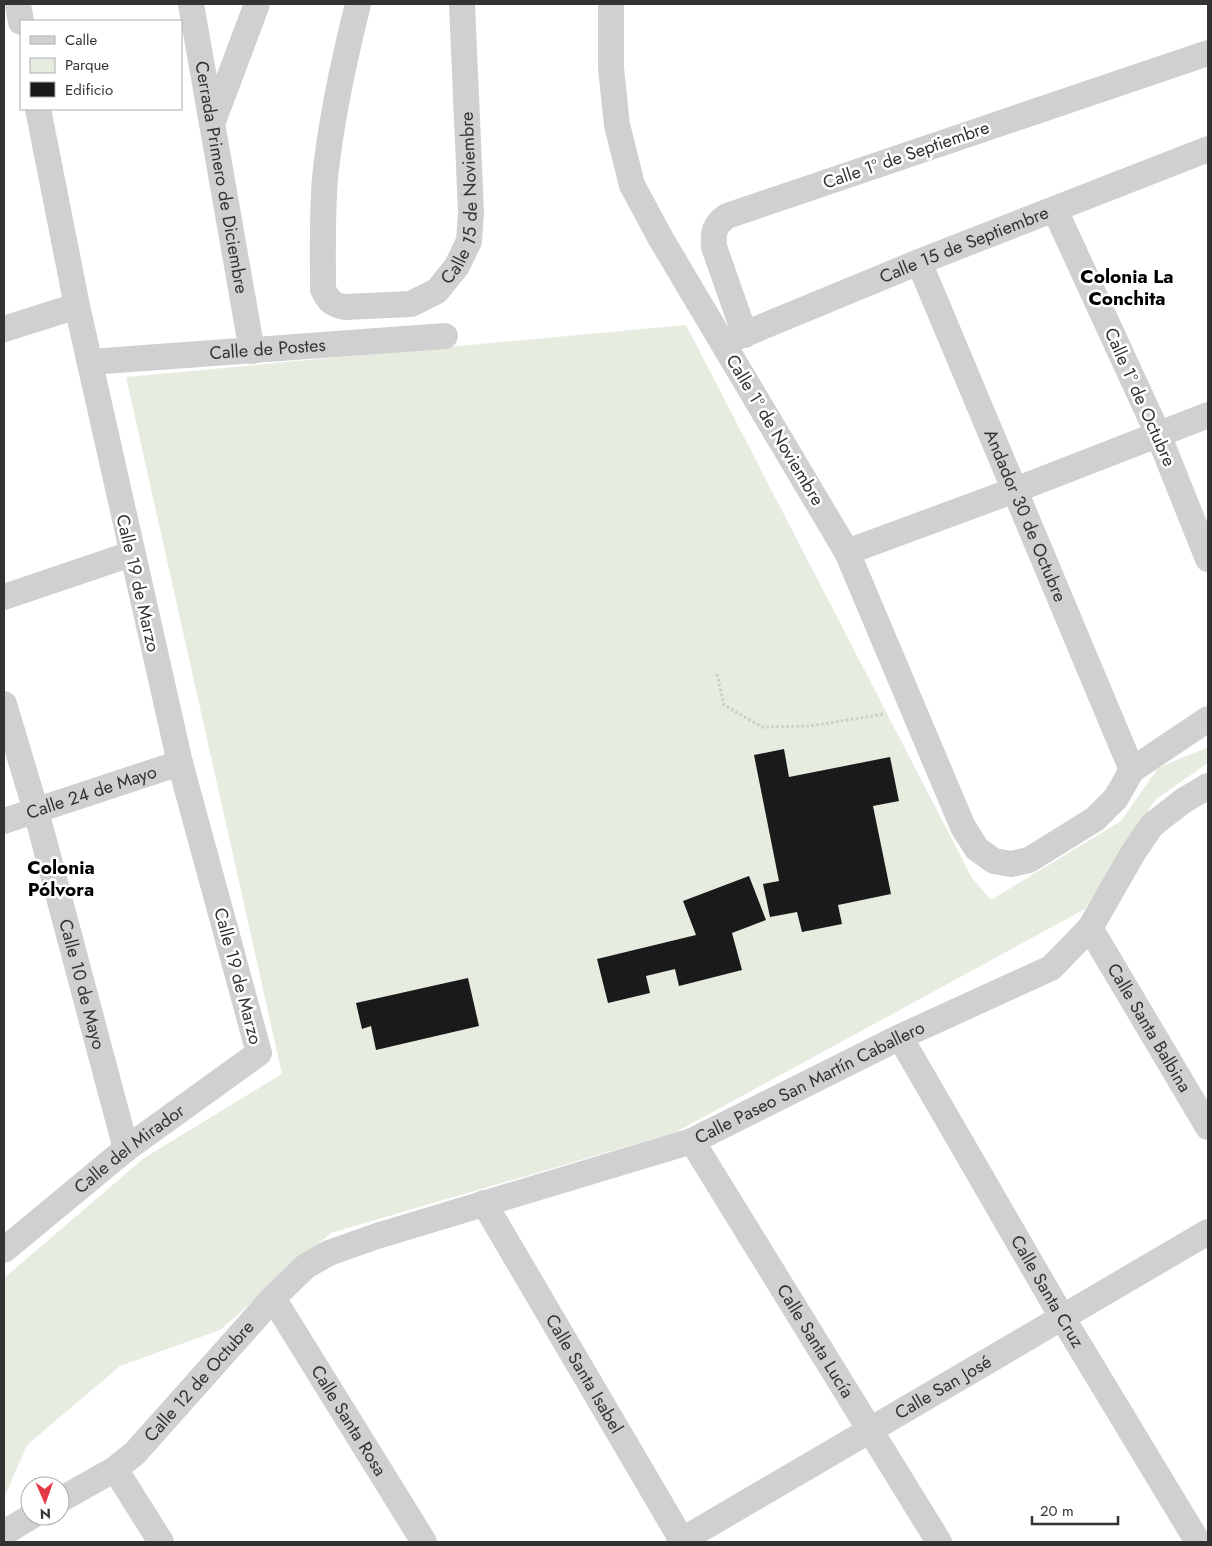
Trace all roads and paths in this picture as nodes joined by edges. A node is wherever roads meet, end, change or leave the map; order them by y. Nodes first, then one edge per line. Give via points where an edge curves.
1 (18, 4) edge
2 (191, 4) edge
3 (257, 4) edge
4 (358, 4) edge
5 (462, 4) edge
6 (611, 4) edge
7 (21, 20) edge
8 (1208, 53) edge
9 (38, 110) edge
10 (212, 124) junction
11 (1208, 149) edge
12 (1055, 210) junction
13 (919, 262) junction
14 (77, 306) junction
15 (4, 329) edge
16 (444, 336) dead end
17 (734, 339) junction
18 (252, 351) junction
19 (90, 362) junction
20 (1208, 415) edge
21 (1158, 434) junction
22 (1015, 490) junction
23 (848, 552) junction
24 (131, 554) junction
25 (1208, 559) edge
26 (4, 597) edge
27 (717, 674) dead end
28 (910, 700) junction
29 (4, 704) edge
30 (1208, 719) edge
31 (180, 763) junction
32 (1132, 770) junction
33 (1208, 786) edge
34 (36, 810) junction
35 (4, 821) edge
36 (1090, 928) junction
37 (900, 1037) junction
38 (259, 1053) joint
39 (1208, 1127) edge
40 (692, 1141) junction
41 (126, 1149) junction
42 (484, 1204) junction
43 (1208, 1232) edge
44 (5, 1243) edge
45 (329, 1253) joint
46 (273, 1298) junction
47 (1062, 1317) junction
48 (871, 1429) junction
49 (115, 1469) junction
50 (70, 1494) edge
51 (20, 1523) edge
52 (4, 1532) edge
53 (161, 1542) edge
54 (424, 1542) edge
55 (682, 1542) edge
56 (939, 1542) edge
57 (1198, 1542) edge

1 - 7 street
2 - 10 street, Cerrada Primero de Diciembre
3 - 10 street
4 - 5 street, Calle 15 de Noviembre via 325,177 323,289 327,299 345,308 411,304 437,291 457,266 469,241 471,212
6 - 17 street, Calle 1º de Noviembre via 611,68 618,125 632,185 661,239
8 - 17 street, Calle 1º de Septiembre via 727,216 718,222 713,233
9 - 14 street, Calle 19 de Marzo
10 - 18 street, Cerrada Primero de Diciembre
11 - 12 street, Calle 15 de Septiembre
12 - 13 street, Calle 15 de Septiembre
12 - 21 street, Calle 1º de Octubre
13 - 17 street, Calle 15 de Septiembre
13 - 22 street, Andador 30 de Octubre
14 - 15 street
14 - 19 street, Calle 19 de Marzo
16 - 18 street, Calle de Postes
17 - 23 street, Calle 1º de Noviembre
18 - 19 street, Calle de Postes
19 - 24 street, Calle 19 de Marzo
20 - 21 street
21 - 22 street
21 - 25 street, Calle 1º de Octubre
22 - 23 street
22 - 32 street, Andador 30 de Octubre
23 - 28 street, Calle 1º de Noviembre
24 - 26 street
24 - 31 street, Calle 19 de Marzo
27 - 28 path via 724,705 762,727 852,721 886,714
28 - 32 street, Calle 1º de Noviembre via 963,827 977,849 994,861 1011,864 1029,860 1095,819 1116,798
29 - 34 street, Calle 10 de Mayo
30 - 32 street
31 - 34 street, Calle 24 de Mayo
31 - 38 street, Calle 19 de Marzo
33 - 36 street, Calle Paseo San Martín Caballero via 1152,825 1132,852
34 - 35 street, Calle 24 de Mayo
34 - 41 street, Calle 10 de Mayo
36 - 37 street, Calle Paseo San Martín Caballero via 1051,968
36 - 39 street, Calle Santa Balbina
37 - 40 street, Calle Paseo San Martín Caballero
37 - 47 street, Calle Santa Cruz
38 - 41 street, Calle del Mirador
40 - 42 street, Calle Paseo San Martín Caballero
40 - 48 street, Calle Santa Lucía
41 - 44 street, Calle del Mirador
42 - 45 street, Calle Paseo San Martín Caballero
42 - 55 street, Calle Santa Isabel
43 - 47 street, Calle San José
45 - 46 street, Calle 12 de Octubre via 306,1266
46 - 49 street, Calle 12 de Octubre via 153,1434
46 - 54 street, Calle Santa Rosa
47 - 48 street, Calle San José
47 - 57 street, Calle Santa Cruz
48 - 55 street, Calle San José
48 - 56 street, Calle Santa Lucía
49 - 50 street, Calle 12 de Octubre
49 - 53 street
51 - 52 street

